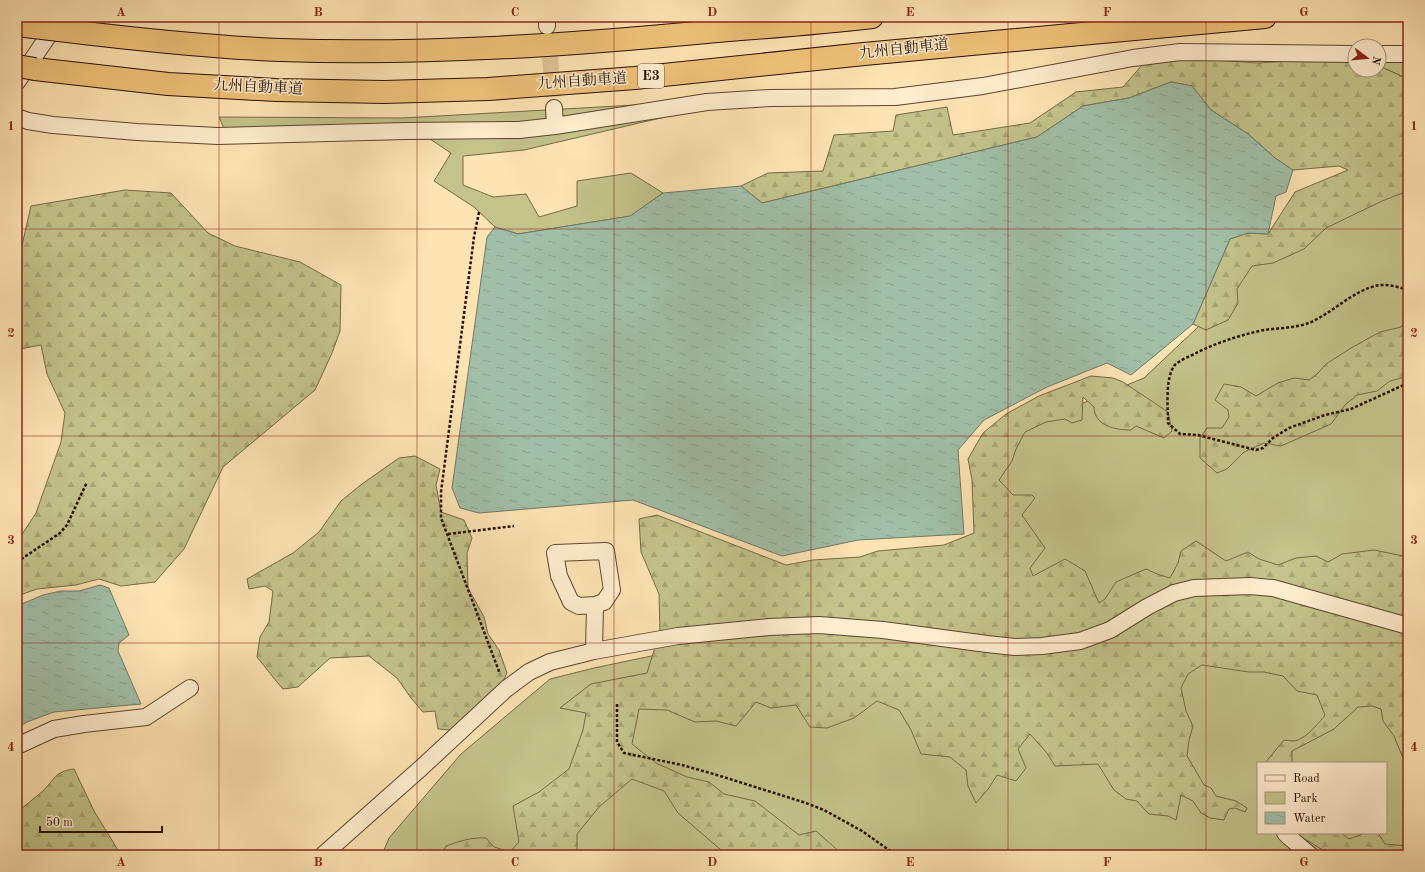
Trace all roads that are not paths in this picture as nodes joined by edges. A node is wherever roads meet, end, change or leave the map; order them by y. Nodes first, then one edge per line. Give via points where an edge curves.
1 (872, 17) edge
2 (1265, 17) edge
3 (60, 24) edge
4 (17, 25) edge
5 (1347, 54) edge
6 (1387, 54) edge
7 (1408, 54) edge
8 (26, 67) edge
9 (17, 82) edge
10 (554, 108) tunnel mouth
11 (17, 117) edge
12 (555, 126) junction
13 (595, 605) dead end
14 (1408, 626) edge
15 (594, 651) junction
16 (190, 688) dead end
17 (17, 746) edge
18 (1286, 834) edge
19 (323, 855) edge
20 (1310, 855) edge

1 - 3 highway via 633,39 486,49 382,52 278,50 172,43
2 - 8 highway, 九州自動車道 / E3 via 919,48 635,78 488,89 384,92 276,90 168,84
3 - 4 highway, bridge
3 - 9 street
5 - 12 street via 1180,52 1133,58 983,86 895,97 770,98 707,102
6 - 7 street
10 - 12 street
11 - 12 street via 28,121 137,132 218,136 519,130
13 - 15 street
14 - 15 street via 1273,588 1250,586 1194,588 1174,593 1110,630 1080,642 1042,646 1015,647 882,630 819,626 678,636
15 - 19 street via 550,662 529,672 506,688
16 - 17 street via 146,717 54,729
18 - 20 street

